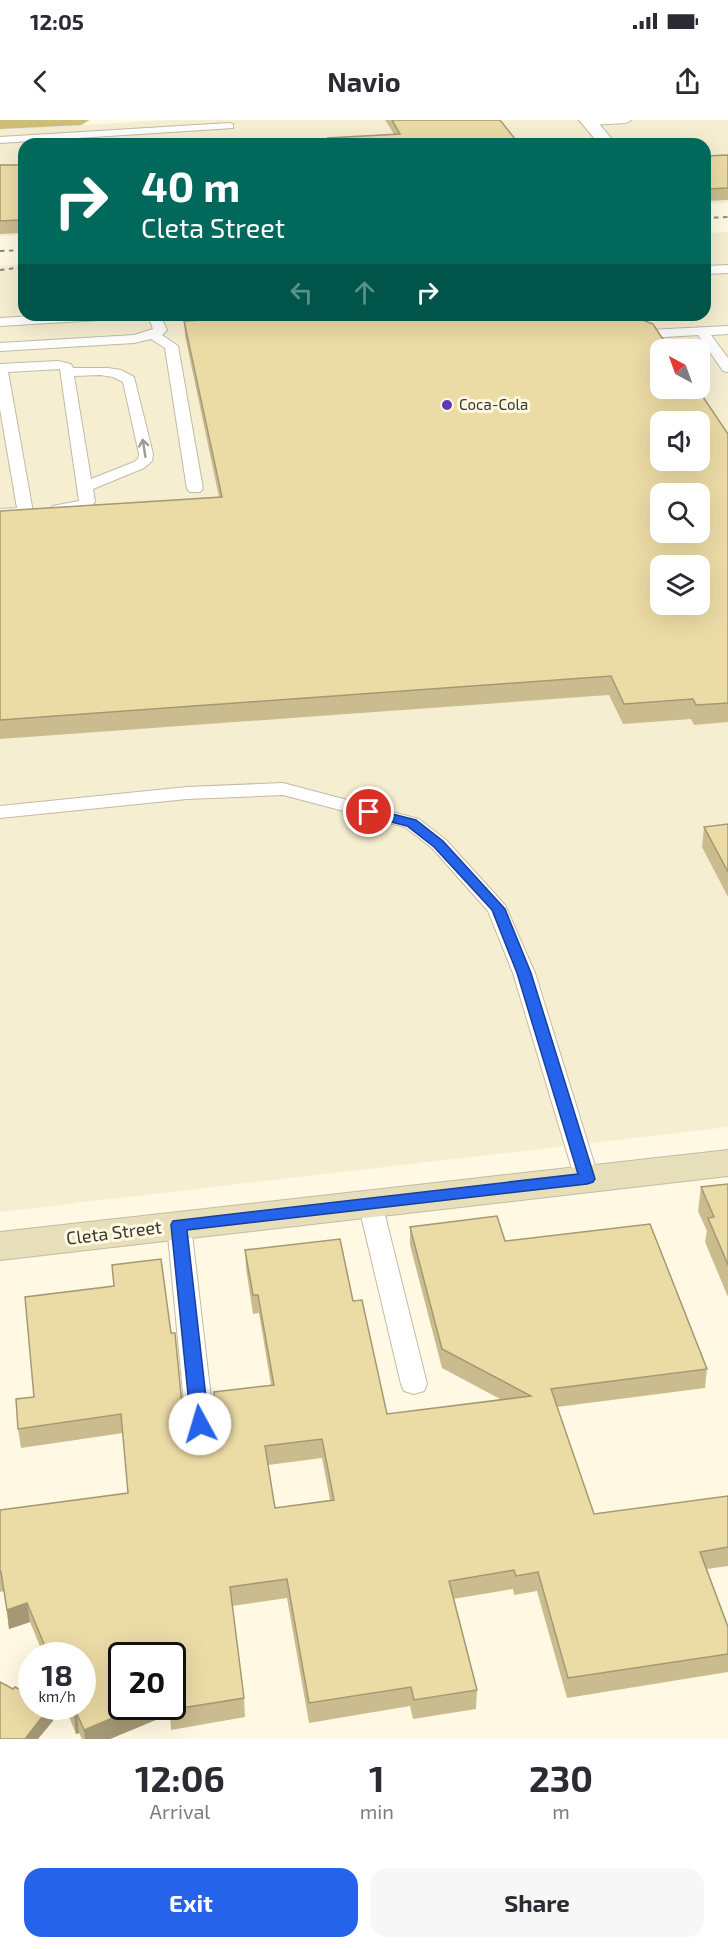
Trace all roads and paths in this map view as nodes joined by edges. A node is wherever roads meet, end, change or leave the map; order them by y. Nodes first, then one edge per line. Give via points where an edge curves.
1 (6, 120) edge
2 (73, 120) edge
3 (81, 120) edge
4 (626, 120) edge
5 (588, 121) edge
6 (0, 122) edge
7 (230, 127) edge
8 (35, 138) edge
9 (603, 138) edge
10 (18, 139) edge
11 (0, 140) edge
12 (728, 269) edge
13 (711, 270) edge
14 (18, 321) edge
15 (156, 321) edge
16 (700, 321) edge
17 (0, 322) edge
18 (728, 330) edge
19 (706, 332) junction
20 (648, 334) edge
21 (153, 335) junction
22 (0, 347) edge
23 (1, 368) edge
24 (728, 368) edge
25 (67, 372) junction
26 (84, 487) junction
27 (195, 489) dead end
28 (25, 512) junction
29 (0, 514) edge
30 (0, 812) edge
31 (728, 1162) edge
32 (587, 1179) junction
33 (370, 1203) junction
34 (179, 1225) junction
35 (0, 1246) edge
36 (414, 1384) dead end
37 (200, 1424) edge

1 - 6 main road
2 - 3 main road
2 - 6 main road
4 - 5 lane
5 - 9 street
7 - 8 lane
10 - 11 lane
12 - 13 lane
14 - 17 lane
15 - 21 lane via 160,330
16 - 19 lane
18 - 19 lane
19 - 20 lane
19 - 24 lane
21 - 22 lane
21 - 27 lane via 171,346
23 - 25 lane via 58,365 66,367
23 - 28 lane
25 - 26 lane
26 -> 25 lane via 139,465 146,454 129,380 104,372
26 - 28 lane via 87,502 82,507
28 - 29 lane
30 - 32 lane via 187,793 283,789 412,823 439,844 498,909 524,973
31 - 32 street, Cleta Street
32 - 33 street, Cleta Street
33 - 34 street, Cleta Street
33 - 36 lane
34 - 35 street, Cleta Street
34 - 37 lane

